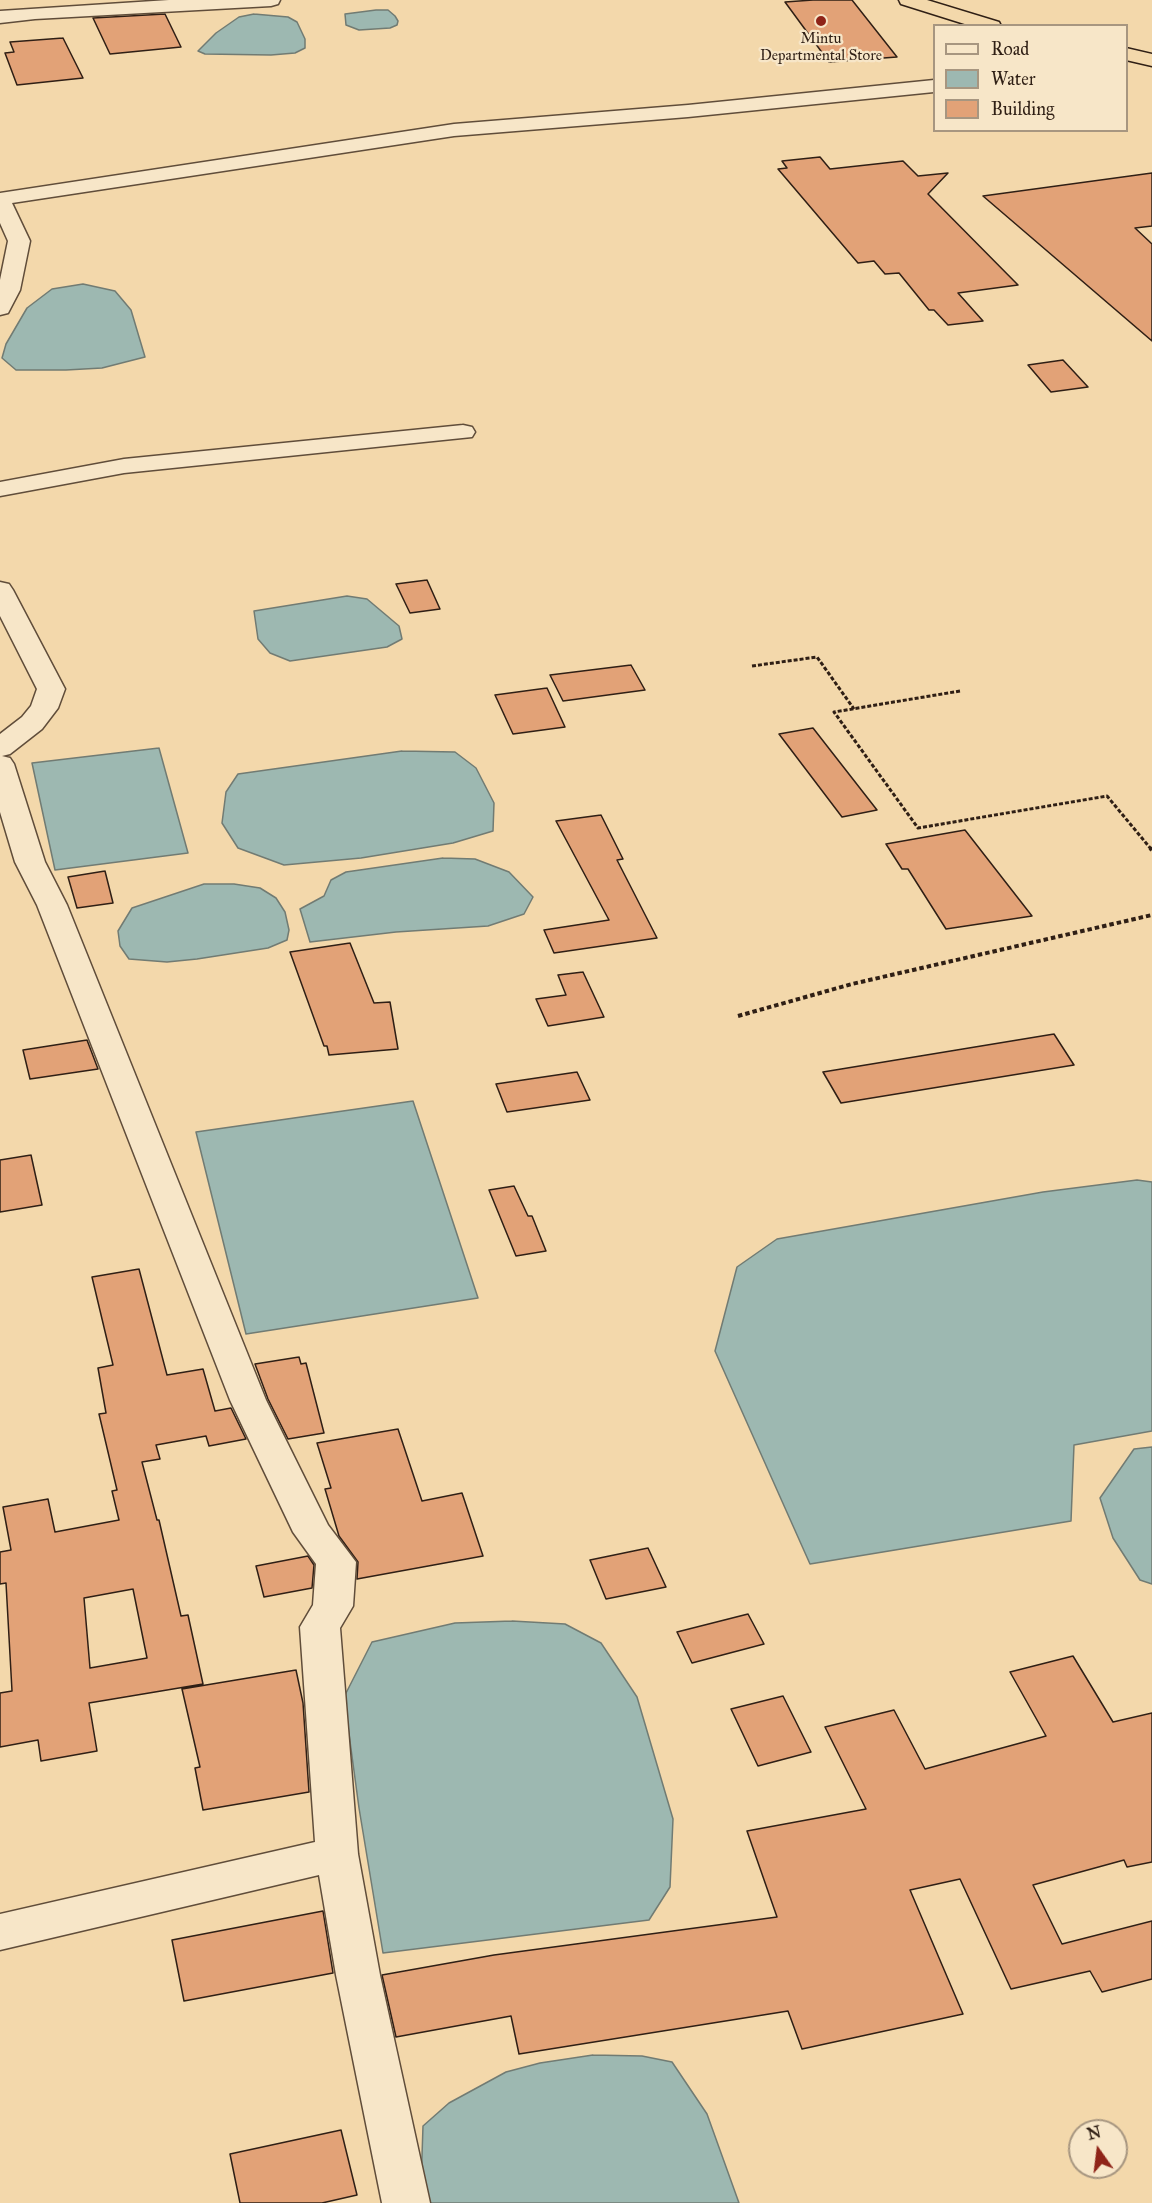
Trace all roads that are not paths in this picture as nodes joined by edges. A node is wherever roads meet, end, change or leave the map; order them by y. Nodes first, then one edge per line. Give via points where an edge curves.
1 (271, 0) edge
2 (908, 0) edge
3 (0, 17) edge
4 (986, 24) edge
5 (1128, 54) edge
6 (1152, 60) edge
7 (933, 86) edge
8 (0, 200) edge
9 (3, 296) edge
10 (463, 432) dead end
11 (0, 489) edge
12 (0, 590) edge
13 (0, 748) edge
14 (0, 764) edge
15 (337, 1854) junction
16 (0, 1932) edge
17 (406, 2203) edge

1 - 3 street
2 - 4 highway
5 - 6 highway
7 - 8 street via 454,130
8 - 9 street via 19,241
10 - 11 street via 124,466
12 - 13 street via 51,689 44,708 32,723
14 - 15 street via 30,862 52,905 248,1400 312,1532 336,1562 333,1606 320,1627
15 - 16 street
15 - 17 street

